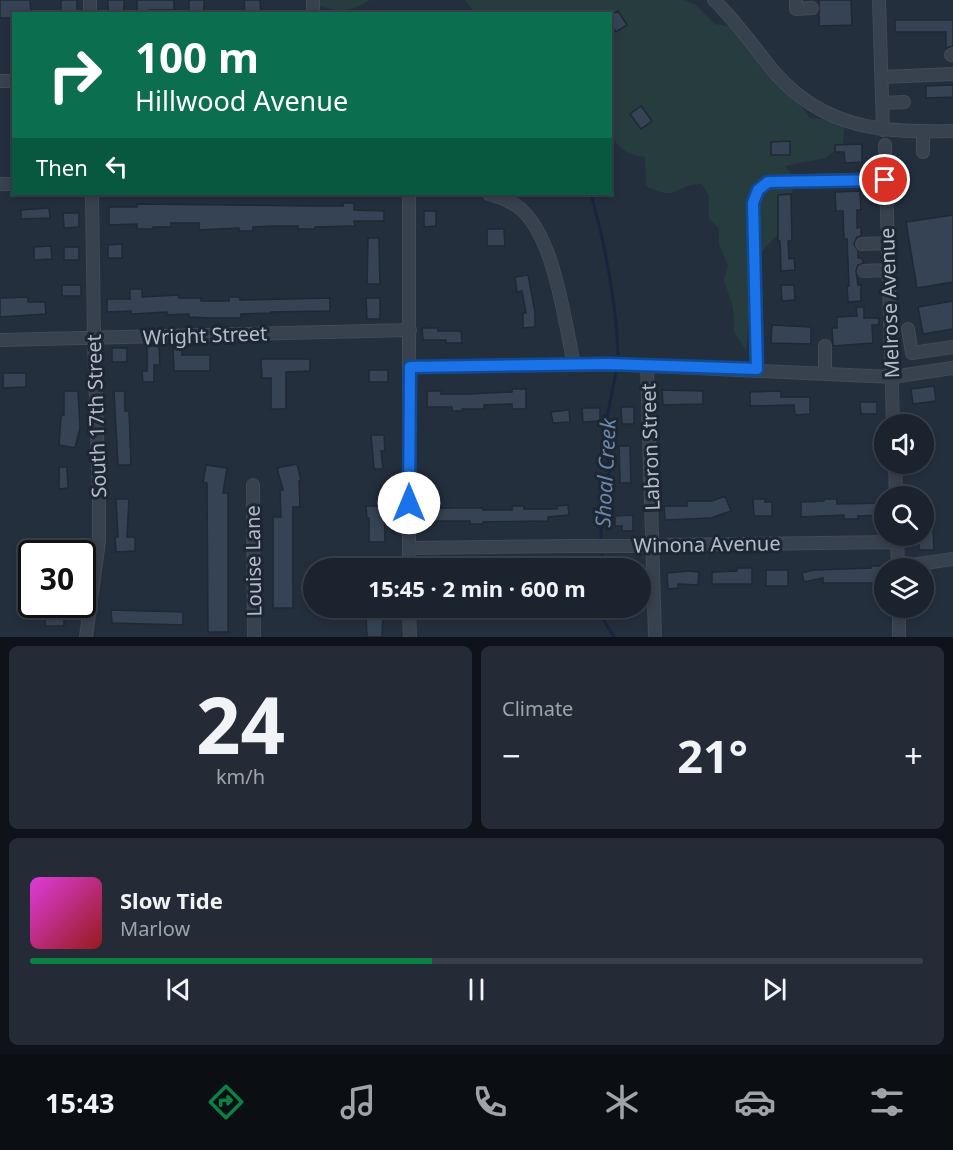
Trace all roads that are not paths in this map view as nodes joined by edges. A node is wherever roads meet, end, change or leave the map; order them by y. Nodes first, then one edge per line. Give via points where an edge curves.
1 (714, 0) edge
2 (796, 0) edge
3 (879, 0) edge
4 (812, 8) dead end
5 (953, 74) edge
6 (882, 77) junction
7 (904, 102) dead end
8 (883, 103) junction
9 (883, 130) junction
10 (953, 131) edge
11 (922, 132) junction
12 (885, 146) dead end
13 (923, 152) dead end
14 (885, 180) junction
15 (92, 195) edge
16 (408, 195) edge
17 (492, 195) edge
18 (887, 243) junction
19 (862, 244) dead end
20 (888, 270) junction
21 (864, 271) dead end
22 (908, 329) dead end
23 (410, 330) junction
24 (94, 338) junction
25 (0, 340) edge
26 (825, 346) dead end
27 (953, 347) edge
28 (574, 364) junction
29 (647, 365) junction
30 (410, 367) junction
31 (953, 368) edge
32 (757, 369) junction
33 (825, 373) junction
34 (892, 377) junction
35 (893, 414) edge
36 (253, 485) dead end
37 (874, 540) edge
38 (653, 545) junction
39 (409, 548) junction
40 (409, 558) edge
41 (953, 559) edge
42 (934, 562) edge
43 (410, 618) edge
44 (898, 618) edge
45 (86, 637) edge
46 (254, 637) edge
47 (410, 637) edge
48 (655, 637) edge
49 (899, 637) edge

1 - 9 street via 742,28 778,76 802,98 829,115
2 - 4 street via 796,9
3 - 6 street
5 - 6 street
6 - 8 street
7 - 8 street
8 - 9 street
9 - 11 street
10 - 11 street
11 - 13 street
12 - 14 street, Melrose Avenue
14 - 18 street, Melrose Avenue
14 - 32 street via 768,182 758,190 753,203
15 - 24 street, South 17th Street
16 - 23 street
17 - 28 street via 521,209 540,231 554,272
18 - 19 street
18 - 20 street, Melrose Avenue
20 - 21 street
20 - 34 street, Melrose Avenue
22 - 27 street via 912,353
23 - 24 street, Wright Street
23 - 30 street
24 - 25 street, Wright Street
24 - 45 street, South 17th Street via 99,542
26 - 33 street
28 - 29 street
28 - 30 street
29 - 32 street
29 - 38 street, Labron Street
30 - 39 street
31 - 34 street
32 - 33 street
33 - 34 street
34 - 35 street, Melrose Avenue
36 - 46 street, Louise Lane
37 - 38 street, Winona Avenue
38 - 39 street, Winona Avenue
38 - 48 street, Labron Street
39 - 40 street
41 - 42 street
43 - 47 street
44 - 49 street

